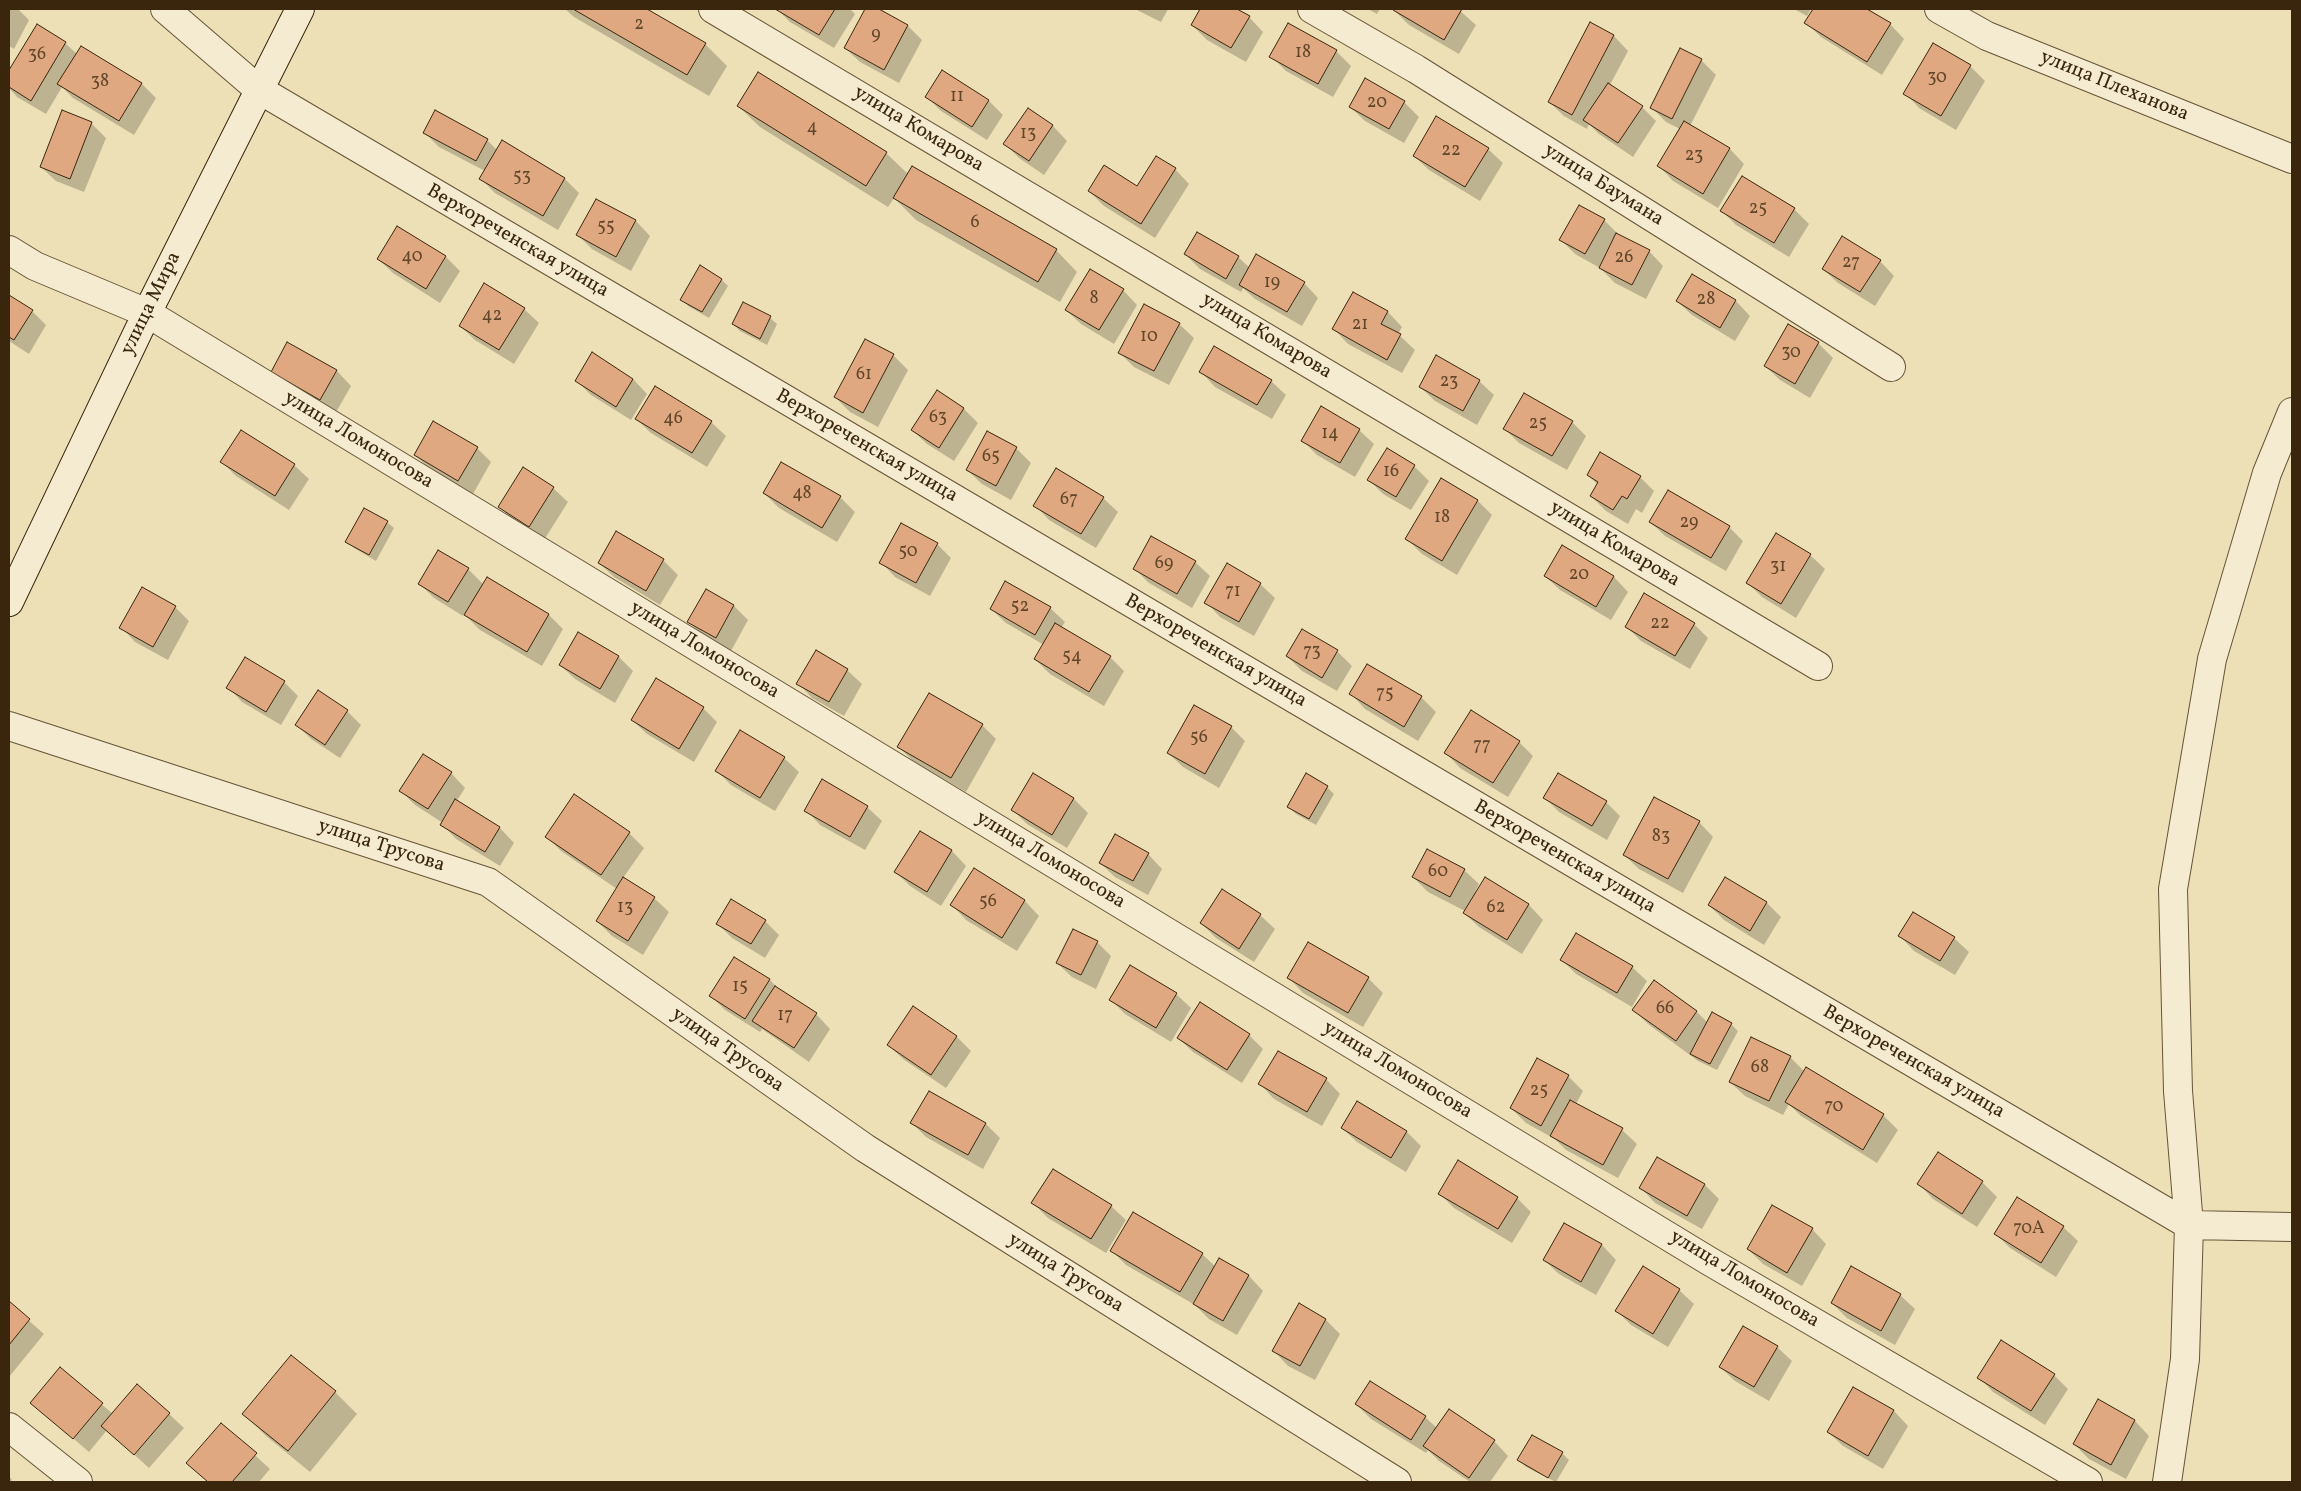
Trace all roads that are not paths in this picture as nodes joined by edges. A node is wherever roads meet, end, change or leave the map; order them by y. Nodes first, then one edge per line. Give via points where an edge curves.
1 (165, 9) edge
2 (300, 9) edge
3 (713, 9) edge
4 (1312, 9) edge
5 (1939, 9) edge
6 (258, 89) junction
7 (2292, 159) edge
8 (9, 250) edge
9 (147, 313) junction
10 (1891, 367) dead end
11 (2292, 412) edge
12 (9, 602) edge
13 (1818, 666) dead end
14 (9, 726) edge
15 (2189, 1225) junction
16 (2292, 1227) edge
17 (9, 1427) edge
18 (78, 1482) edge
19 (1397, 1482) edge
20 (2088, 1482) edge
21 (2167, 1482) edge

1 - 6 street, Верхореченская улица
2 - 6 street, улица Мира
3 - 13 street, улица Комарова
4 - 10 street, улица Баумана via 1416,69
5 - 7 street, улица Плеханова via 1987,36
6 - 9 street, улица Мира
6 - 15 street, Верхореченская улица
8 - 9 street, улица Ломоносова via 35,266
9 - 12 street, улица Мира
9 - 20 street, улица Ломоносова via 1701,1256
11 - 15 street via 2267,473 2212,660 2173,889 2178,1091
14 - 19 street, улица Трусова via 488,882 865,1148
15 - 16 street, Верхореченская улица
15 - 21 street via 2185,1359
17 - 18 street

